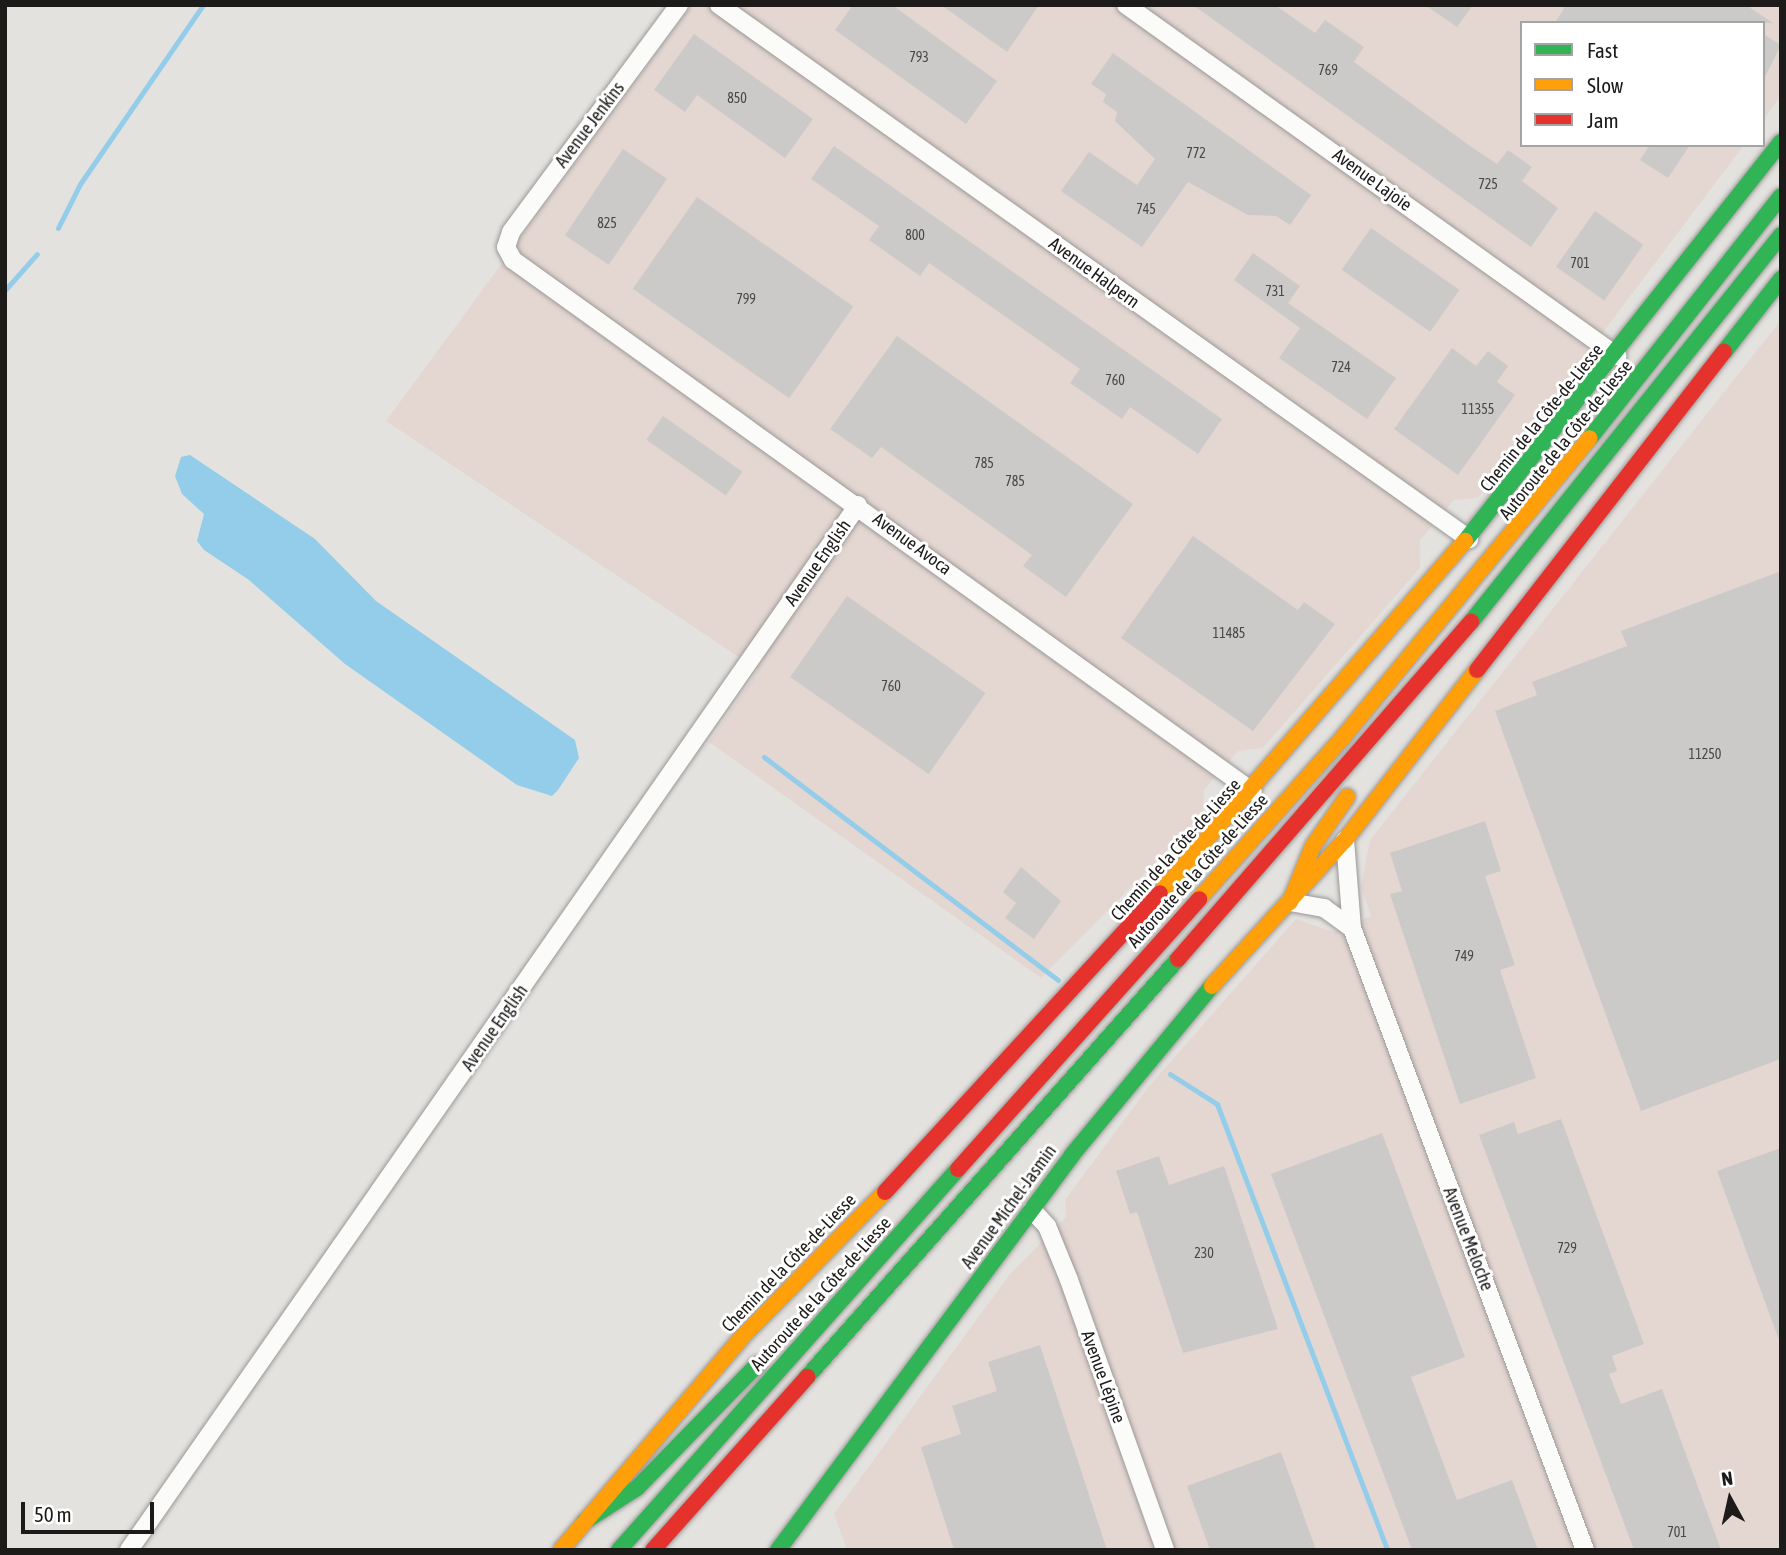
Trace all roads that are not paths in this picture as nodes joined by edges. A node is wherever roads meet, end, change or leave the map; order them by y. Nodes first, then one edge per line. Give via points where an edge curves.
1 (679, 5) edge
2 (719, 5) edge
3 (1126, 5) edge
4 (1781, 142) edge
5 (1781, 196) edge
6 (1781, 235) edge
7 (506, 247) joint
8 (1781, 279) edge
9 (1617, 356) junction
10 (858, 505) junction
11 (1469, 539) junction
12 (1413, 695) junction
13 (1253, 792) junction
14 (1345, 840) junction
15 (1290, 902) junction
16 (1352, 928) junction
17 (1032, 1210) junction
18 (918, 1214) junction
19 (584, 1522) junction
20 (129, 1550) edge
21 (562, 1550) edge
22 (619, 1550) edge
23 (653, 1550) edge
24 (778, 1550) edge
25 (1165, 1550) edge
26 (1585, 1550) edge

1 - 7 street, Avenue Jenkins via 511,232
2 - 11 street, Avenue Halpern
3 - 9 street, Avenue Lajoie
4 - 9 main road, Chemin de la Côte-de-Liesse
5 - 18 main road, Autoroute de la Côte-de-Liesse via 1441,622
6 - 12 main road
7 - 10 street, Avenue Avoca via 513,260
8 - 14 main road
9 - 11 main road, Chemin de la Côte-de-Liesse
10 - 13 street, Avenue Avoca
10 - 20 street, Avenue English
11 - 13 main road, Chemin de la Côte-de-Liesse
12 - 15 main road via 1313,846
12 - 23 main road
13 - 19 main road, Chemin de la Côte-de-Liesse via 982,1093 742,1337
14 - 15 main road
14 - 16 street, Avenue Meloche
15 - 16 street via 1324,908
15 - 17 main road, Avenue Michel-Jasmin via 1157,1048
16 - 26 street, Avenue Meloche
17 - 24 main road, Avenue Michel-Jasmin
17 - 25 street, Avenue Lépine via 1047,1226 1065,1270
18 - 19 main road via 691,1427 637,1488
18 - 22 main road, Autoroute de la Côte-de-Liesse
19 - 21 main road, Chemin de la Côte-de-Liesse

